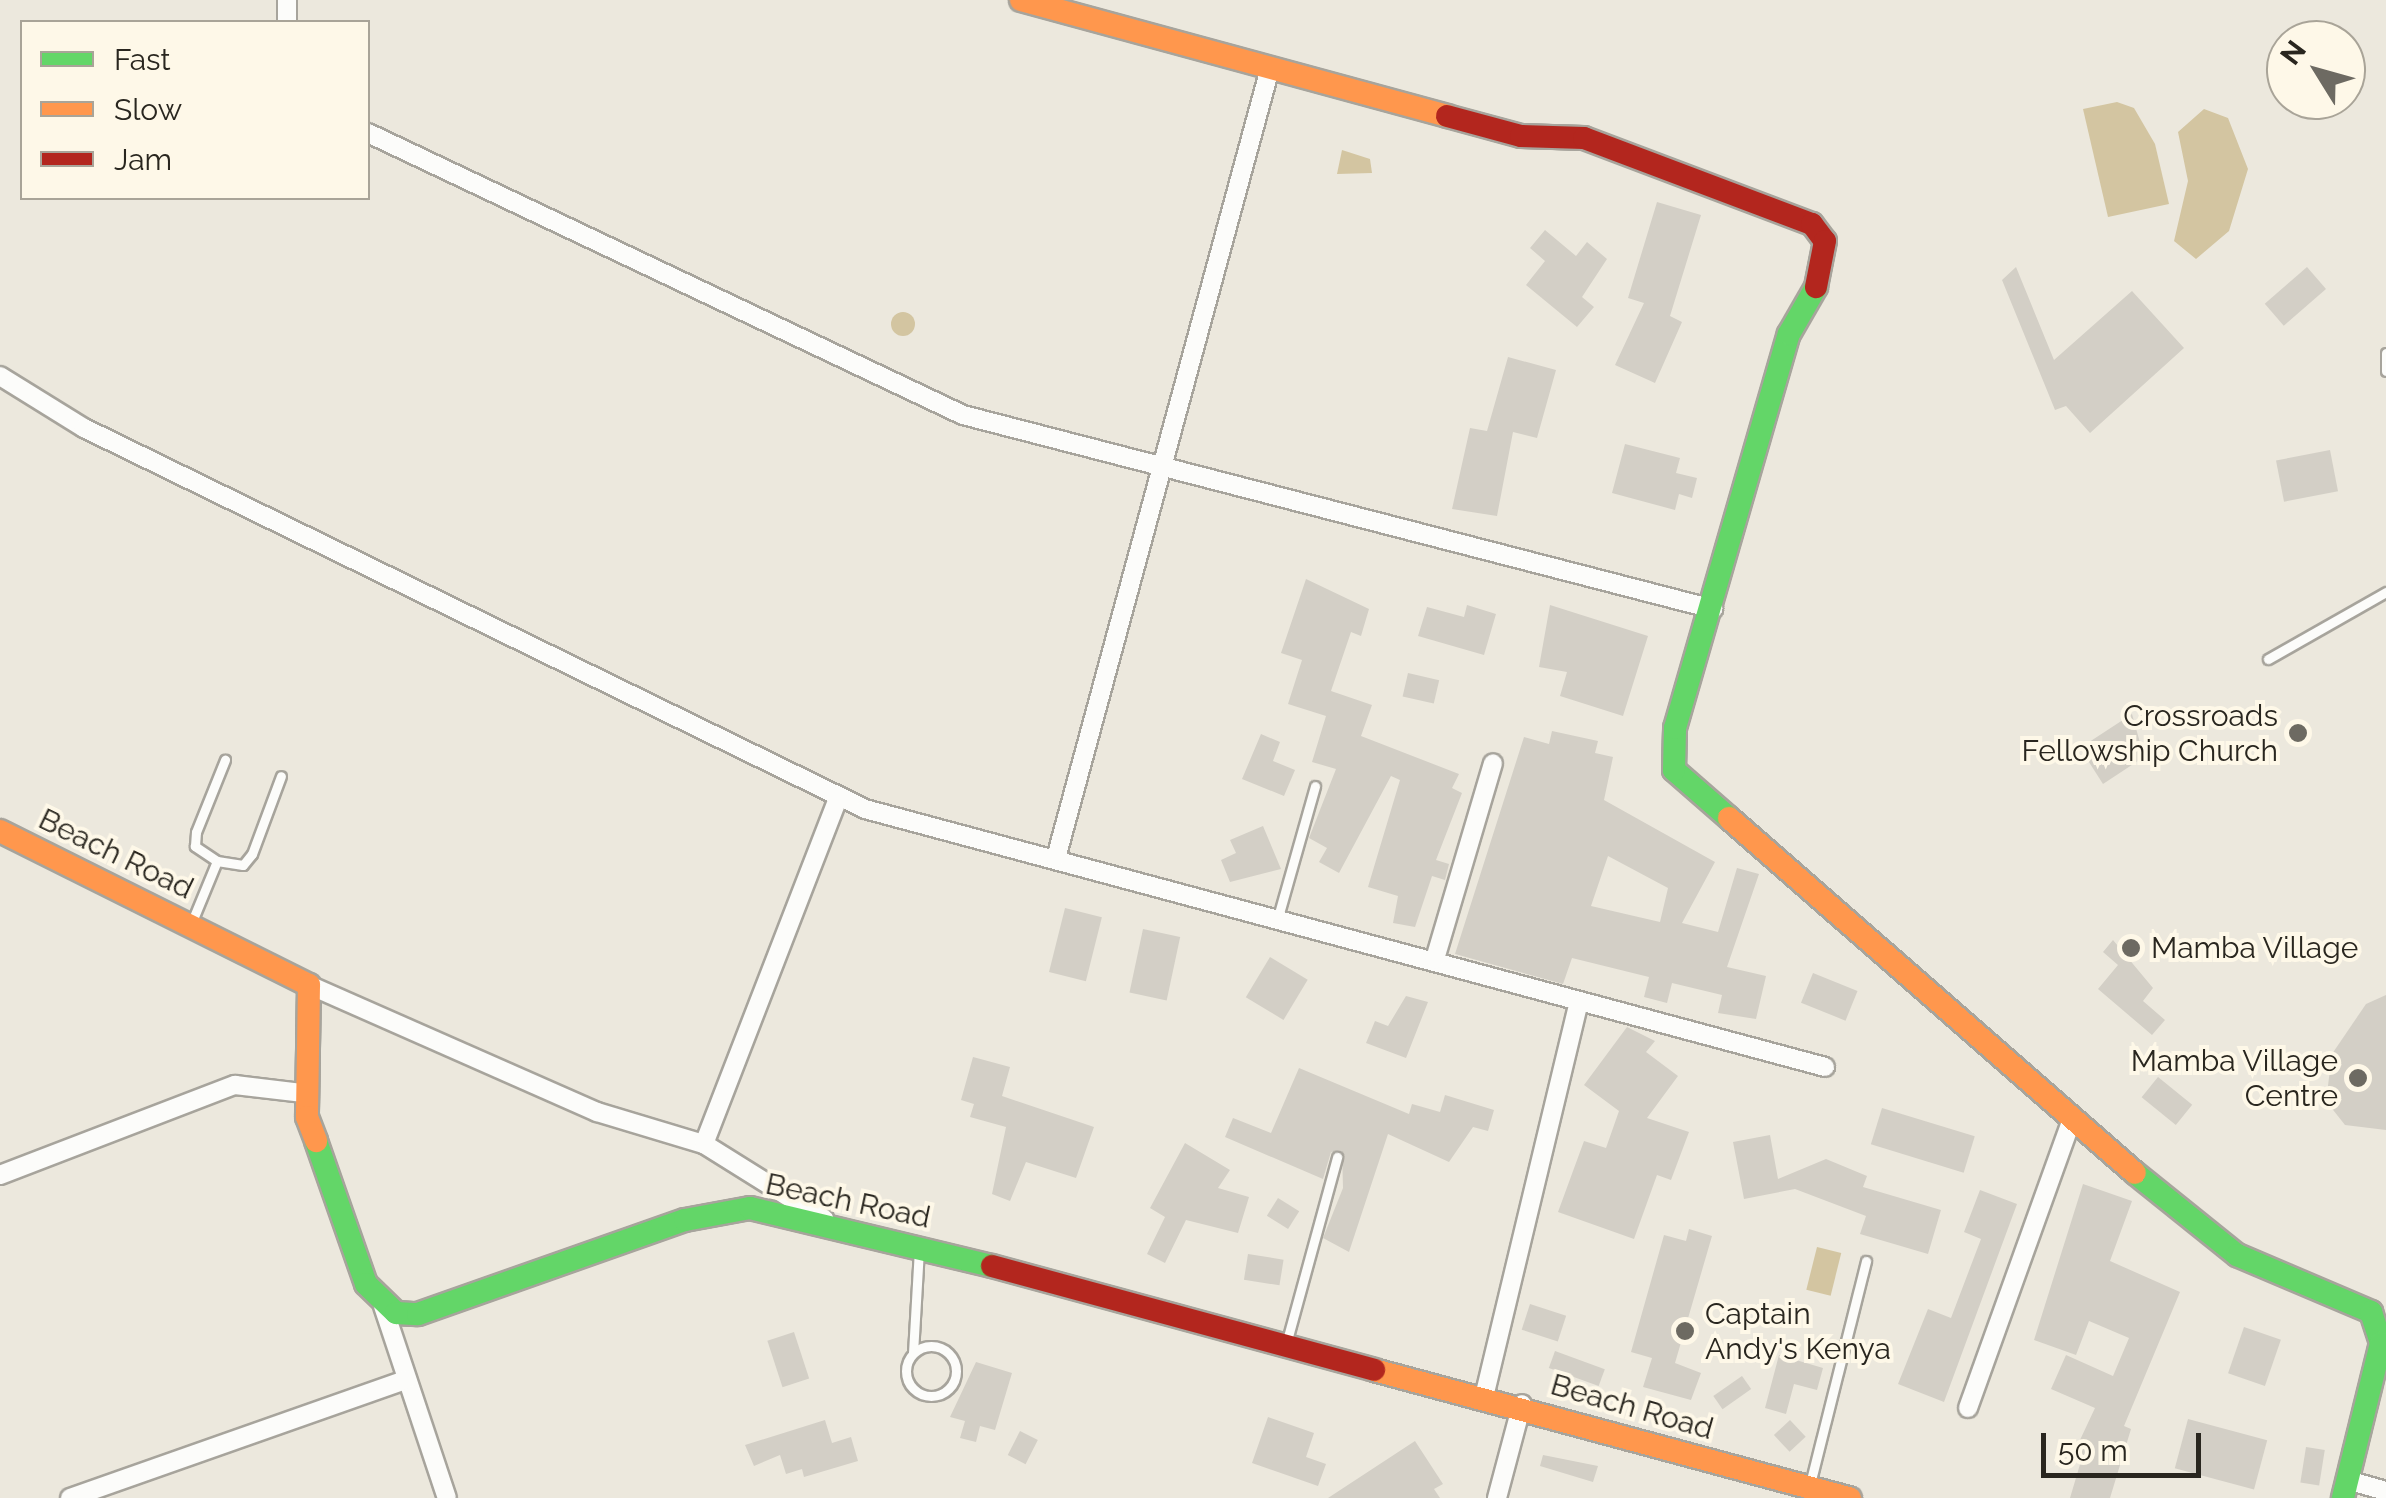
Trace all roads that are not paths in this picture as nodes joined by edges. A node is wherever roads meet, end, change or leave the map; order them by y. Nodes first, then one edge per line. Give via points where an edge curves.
1 (1021, 0) edge
2 (1270, 68) junction
3 (370, 134) edge
4 (2386, 353) edge
5 (2386, 371) edge
6 (0, 376) edge
7 (1163, 470) junction
8 (2386, 592) edge
9 (1713, 609) junction
10 (2268, 659) dead end
11 (224, 760) dead end
12 (1492, 763) dead end
13 (281, 776) dead end
14 (1316, 786) dead end
15 (838, 798) junction
16 (0, 831) edge
17 (1056, 858) junction
18 (217, 860) junction
19 (1278, 917) junction
20 (192, 924) junction
21 (1435, 959) junction
22 (309, 985) junction
23 (1578, 1005) junction
24 (1825, 1067) dead end
25 (302, 1093) junction
26 (2071, 1122) junction
27 (704, 1144) junction
28 (1337, 1156) dead end
29 (0, 1175) edge
30 (828, 1222) junction
31 (919, 1246) junction
32 (1866, 1262) dead end
33 (384, 1306) junction
34 (1286, 1344) junction
35 (913, 1354) junction
36 (407, 1379) junction
37 (1484, 1398) junction
38 (1522, 1404) junction
39 (1968, 1408) dead end
40 (1810, 1486) junction
41 (2345, 1489) edge
42 (2386, 1491) edge
43 (70, 1498) edge
44 (448, 1498) edge
45 (1497, 1498) edge
46 (1850, 1498) edge

1 - 2 street
2 - 7 street
2 - 9 street via 1521,136 1584,138 1812,224 1825,241 1824,273 1789,334
3 - 7 street via 904,393
4 - 5 lane
6 - 15 street via 84,428 366,558
7 - 9 street
7 - 17 street
8 - 10 lane
9 - 26 street via 1675,728 1674,770
11 - 18 lane via 195,846
12 - 21 street
13 - 18 lane via 243,866
14 - 19 lane
15 - 17 street
15 - 27 street
16 - 20 street, Beach Road
17 - 19 street
18 - 20 lane
19 - 21 street
20 - 22 street, Beach Road
21 - 23 street
22 - 25 street
22 - 27 street via 597,1112
23 - 24 street
23 - 37 street
25 - 29 street via 235,1085
25 - 33 street via 366,1284
26 - 39 street
26 - 41 street via 2255,1267 2371,1312 2381,1344
27 - 30 street
28 - 34 lane
30 - 31 street, Beach Road
30 - 33 street, Beach Road via 719,1211 418,1314
31 - 34 street, Beach Road
31 - 35 lane
32 - 40 lane
33 - 36 street
34 - 37 street, Beach Road
35 - 35 lane via 913,1389 949,1389 949,1353
36 - 43 street
36 - 44 street
37 - 38 street, Beach Road
38 - 40 street, Beach Road
38 - 45 street
40 - 46 street, Beach Road
41 - 42 street

